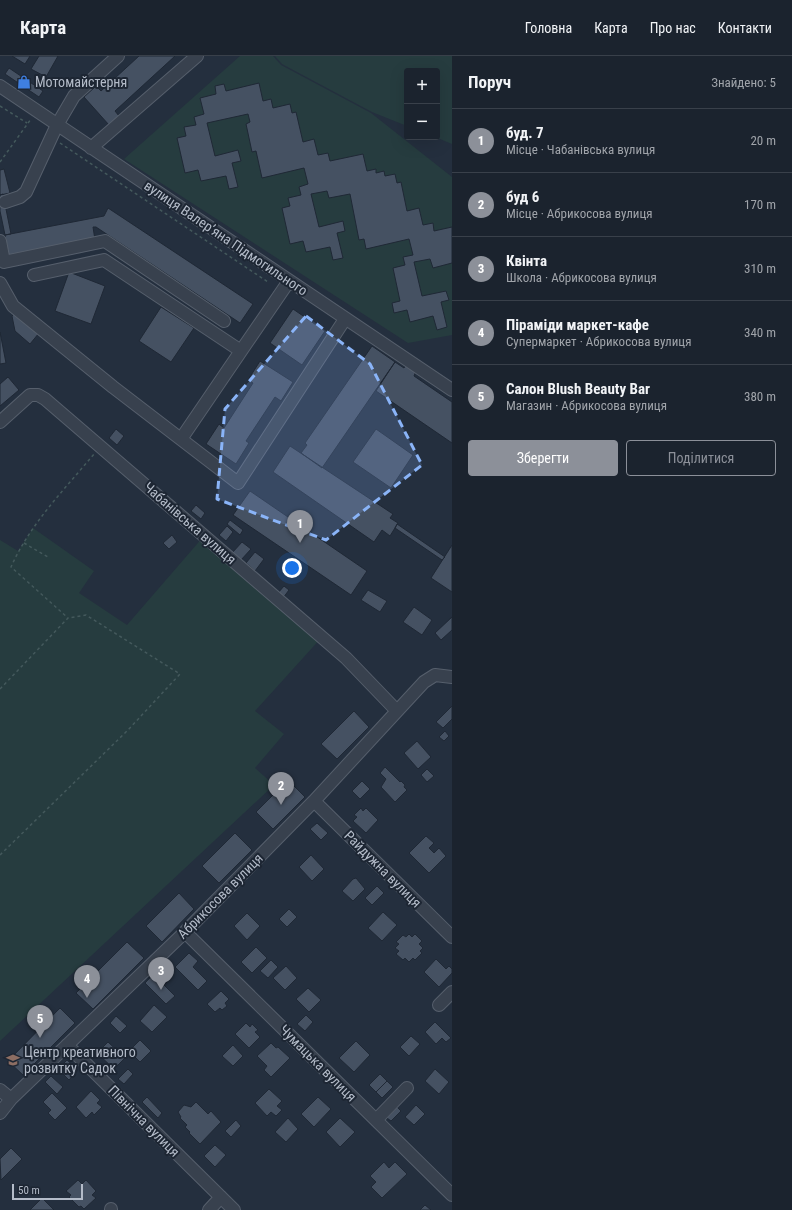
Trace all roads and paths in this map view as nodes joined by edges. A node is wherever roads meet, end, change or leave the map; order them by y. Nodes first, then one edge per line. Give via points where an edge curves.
1 (118, 56) edge
2 (197, 56) edge
3 (0, 86) edge
4 (0, 106) edge
5 (36, 111) junction
6 (28, 124) junction
7 (57, 125) junction
8 (52, 137) junction
9 (91, 148) junction
10 (0, 162) edge
11 (5, 202) dead end
12 (0, 241) edge
13 (4, 262) junction
14 (34, 275) dead end
15 (289, 281) junction
16 (0, 282) edge
17 (268, 282) dead end
18 (345, 319) junction
19 (224, 321) dead end
20 (241, 351) junction
21 (452, 390) edge
22 (0, 422) edge
23 (181, 439) junction
24 (100, 446) junction
25 (23, 543) junction
26 (48, 558) dead end
27 (68, 618) junction
28 (452, 677) edge
29 (0, 689) edge
30 (397, 711) junction
31 (314, 801) junction
32 (0, 855) edge
33 (185, 932) junction
34 (452, 937) edge
35 (452, 992) edge
36 (439, 1005) dead end
37 (67, 1045) junction
38 (407, 1088) dead end
39 (0, 1090) edge
40 (11, 1099) junction
41 (0, 1113) edge
42 (376, 1120) junction
43 (452, 1195) edge
44 (221, 1197) junction
45 (209, 1210) edge
46 (234, 1210) edge

1 - 7 street via 74,96
2 - 9 street
3 - 5 street, вулиця Валерʼяна Підмогильного
4 - 6 path
5 - 6 path
5 - 7 street, вулиця Валерʼяна Підмогильного
6 - 10 path
7 - 8 street
7 - 9 street, вулиця Валерʼяна Підмогильного
8 - 11 street via 26,192
8 - 17 path
9 - 15 street, вулиця Валерʼяна Підмогильного
12 - 13 street
13 - 16 street
13 - 19 street via 105,241
14 - 20 street via 104,260
15 - 18 street, вулиця Валерʼяна Підмогильного
15 - 20 street
16 - 23 street via 13,306
18 - 21 street, вулиця Валерʼяна Підмогильного
18 - 23 street via 238,483
20 - 23 street
22 - 24 street, Чабанівська вулиця via 30,395 38,395
24 - 25 path
24 - 30 street, Чабанівська вулиця via 346,658
25 - 26 path
25 - 27 path via 11,567
27 - 29 path
27 - 32 path via 86,615 180,674 128,730
28 - 30 street, Абрикосова вулиця via 435,675 424,682
30 - 31 street, Абрикосова вулиця
31 - 33 street, Абрикосова вулиця
31 - 34 street, Райдужна вулиця
33 - 37 street, Абрикосова вулиця
33 - 42 street, Чумацька вулиця
35 - 36 street
37 - 40 street, Абрикосова вулиця
37 - 44 street, Північна вулиця
38 - 42 street
39 - 40 street
40 - 41 street, Абрикосова вулиця
42 - 43 street, Чумацька вулиця
44 - 45 street
44 - 46 street, Північна вулиця

